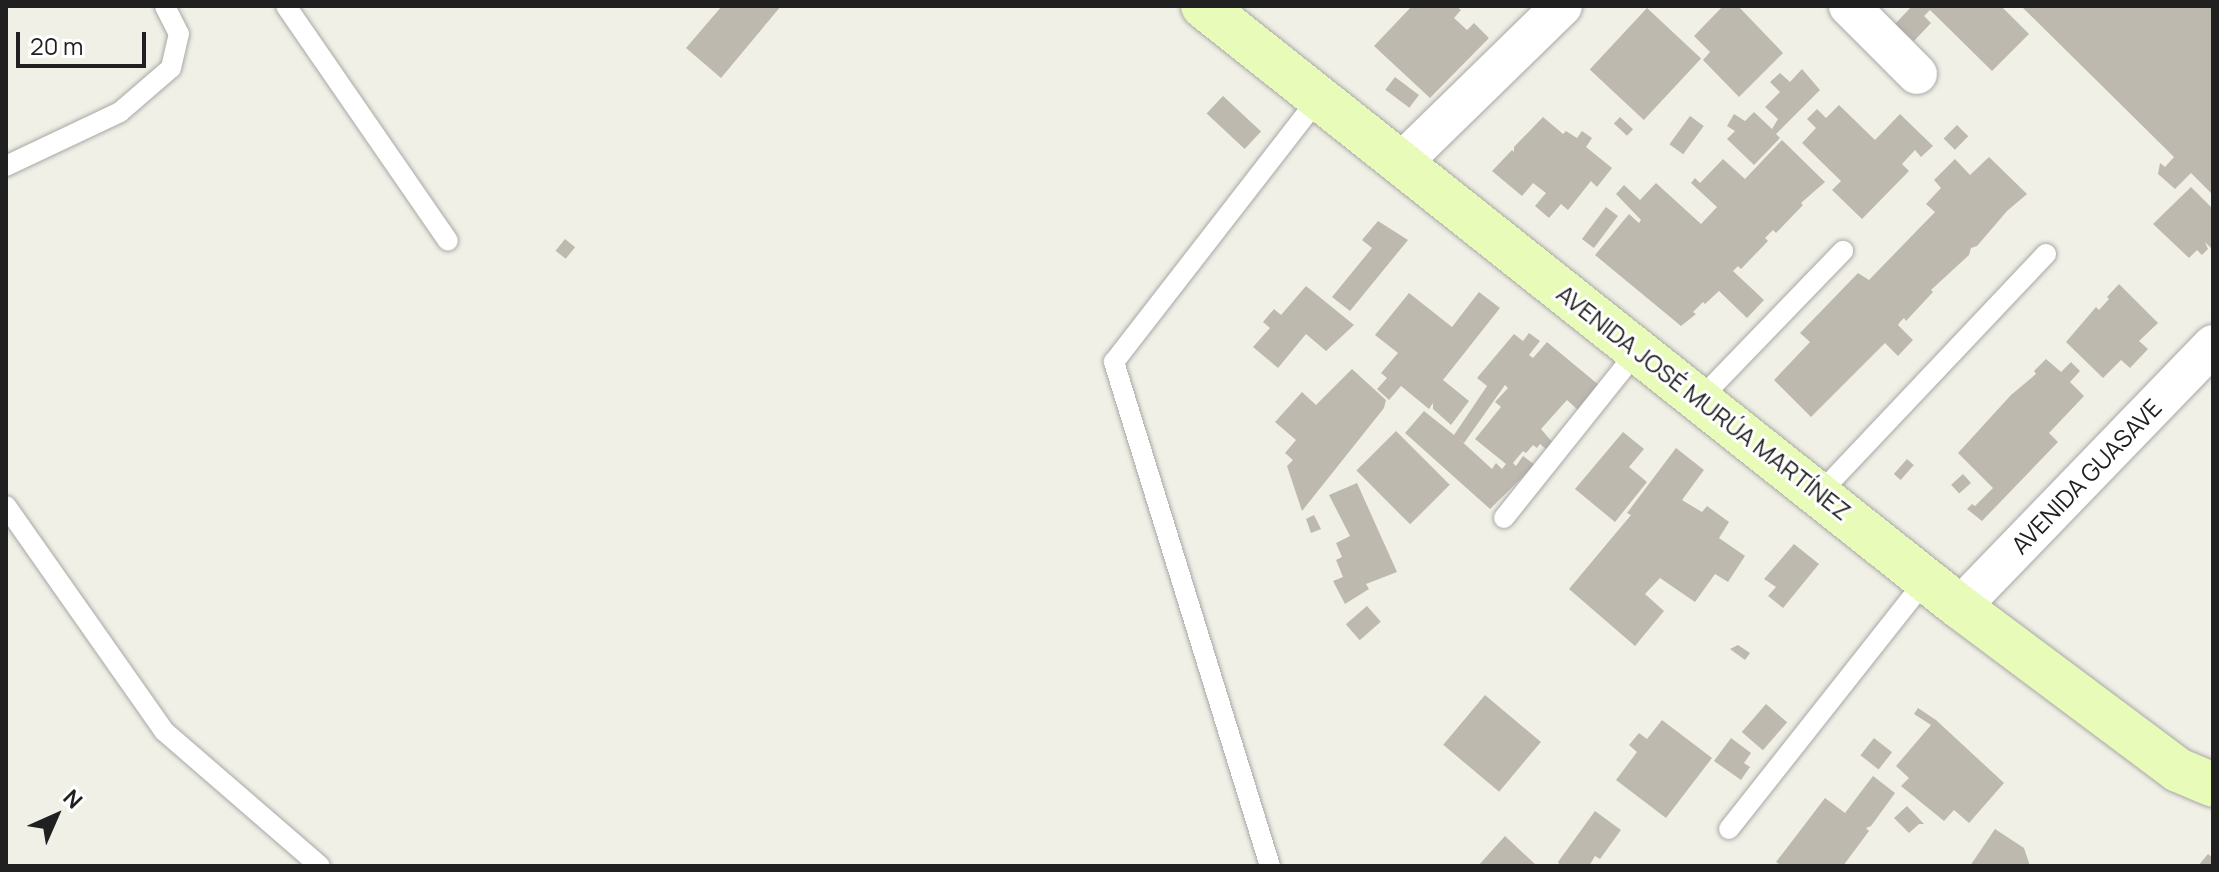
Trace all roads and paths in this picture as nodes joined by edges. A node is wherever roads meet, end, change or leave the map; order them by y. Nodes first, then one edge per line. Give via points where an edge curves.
1 (165, 6) edge
2 (286, 6) edge
3 (1203, 6) edge
4 (1562, 6) edge
5 (1849, 6) edge
6 (1917, 74) dead end
7 (1319, 98) junction
8 (1400, 164) junction
9 (6, 166) edge
10 (448, 241) dead end
11 (1843, 251) dead end
12 (2046, 254) dead end
13 (2213, 345) edge
14 (1639, 349) junction
15 (1700, 399) junction
16 (1820, 493) junction
17 (6, 506) edge
18 (1504, 518) dead end
19 (1926, 580) junction
20 (1960, 607) junction
21 (2213, 785) edge
22 (1729, 829) dead end
23 (320, 866) edge
24 (1270, 866) edge

1 - 9 lane via 179,34 171,68 120,112
2 - 10 lane
3 - 7 main road, AVENIDA JOSÉ MURÚA MARTÍNEZ
4 - 8 street
5 - 6 street
7 - 8 main road, AVENIDA JOSÉ MURÚA MARTÍNEZ
7 - 24 lane via 1114,362
8 - 14 main road, AVENIDA JOSÉ MURÚA MARTÍNEZ
11 - 15 lane
12 - 16 lane
13 - 20 street, AVENIDA GUASAVE
14 - 15 main road, AVENIDA JOSÉ MURÚA MARTÍNEZ
14 - 18 lane
15 - 16 main road, AVENIDA JOSÉ MURÚA MARTÍNEZ
16 - 19 main road, AVENIDA JOSÉ MURÚA MARTÍNEZ
17 - 23 lane via 164,731
19 - 20 main road, AVENIDA JOSÉ MURÚA MARTÍNEZ
19 - 22 lane
20 - 21 main road, AVENIDA JOSÉ MURÚA MARTÍNEZ via 2178,770

